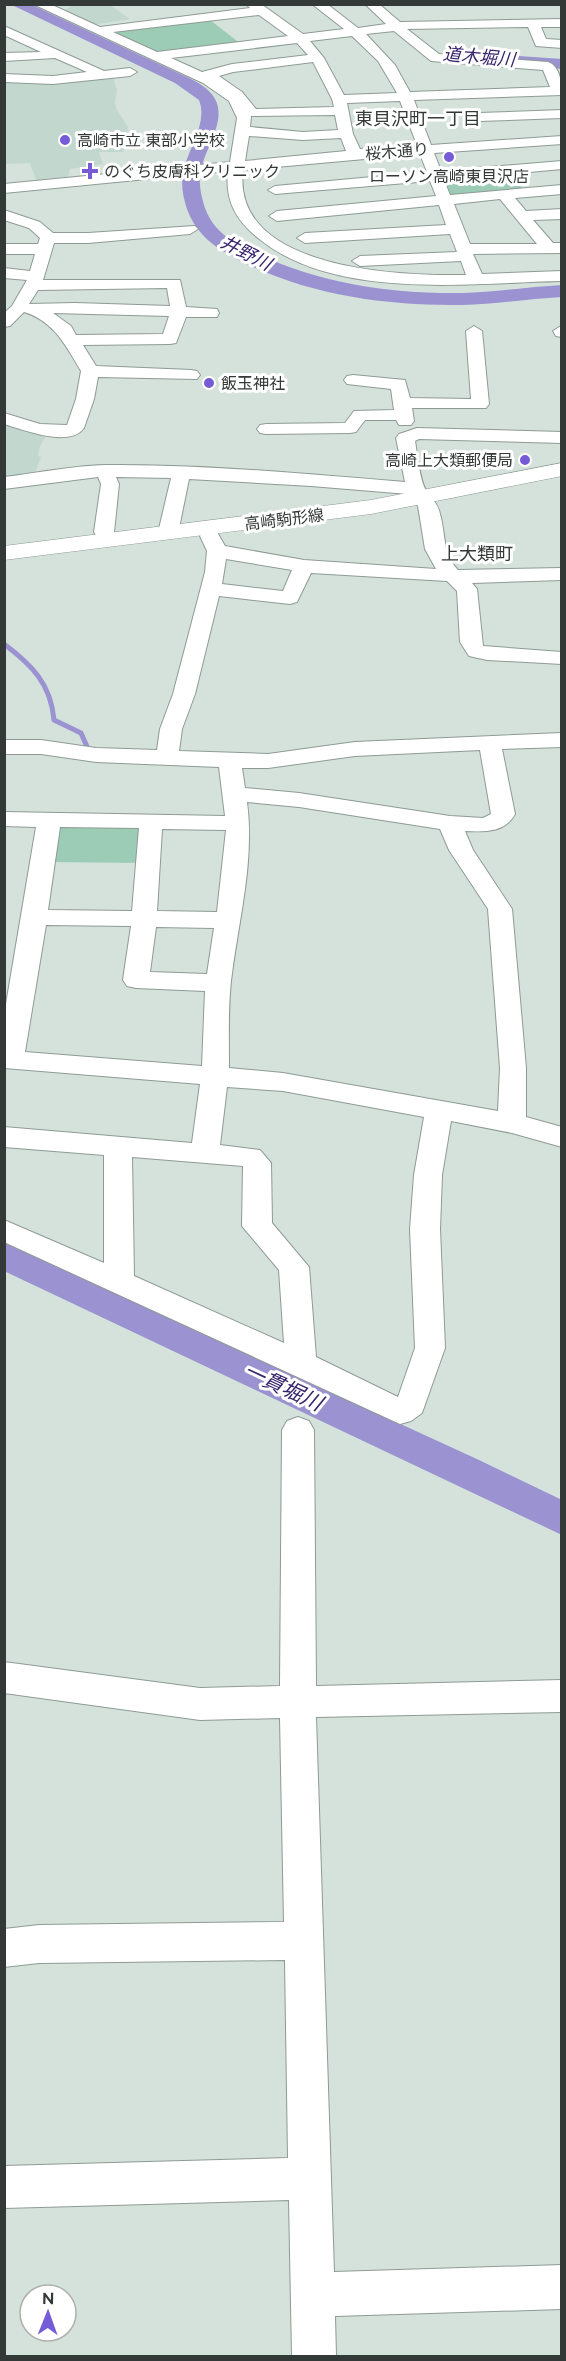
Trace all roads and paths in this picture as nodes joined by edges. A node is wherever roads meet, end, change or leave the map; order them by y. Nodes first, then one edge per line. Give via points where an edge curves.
1 (39, 4) edge
2 (318, 4) edge
3 (371, 4) edge
4 (387, 4) edge
5 (256, 8) edge
6 (127, 14) dead end
7 (211, 17) junction
8 (560, 19) edge
9 (533, 23) junction
10 (142, 25) junction
11 (403, 25) junction
12 (4, 30) edge
13 (99, 30) junction
14 (356, 32) junction
15 (302, 39) junction
16 (465, 39) junction
17 (27, 41) junction
18 (4, 42) edge
19 (561, 44) edge
20 (249, 45) junction
21 (198, 52) junction
22 (57, 54) junction
23 (158, 56) junction
24 (4, 57) edge
25 (318, 58) junction
26 (232, 68) junction
27 (88, 69) junction
28 (130, 72) dead end
29 (103, 75) junction
30 (11, 79) edge
31 (560, 91) edge
32 (489, 93) junction
33 (468, 94) junction
34 (405, 96) junction
35 (340, 105) junction
36 (561, 114) edge
37 (479, 117) junction
38 (242, 131) junction
39 (346, 134) junction
40 (561, 140) edge
41 (491, 143) junction
42 (425, 148) junction
43 (355, 154) junction
44 (274, 163) junction
45 (561, 165) edge
46 (235, 167) junction
47 (435, 176) junction
48 (4, 189) edge
49 (561, 189) edge
50 (275, 190) junction
51 (504, 195) junction
52 (446, 201) junction
53 (4, 214) edge
54 (561, 214) edge
55 (277, 216) junction
56 (522, 216) junction
57 (289, 228) junction
58 (190, 229) dead end
59 (455, 229) junction
60 (261, 232) junction
61 (305, 238) junction
62 (45, 243) junction
63 (555, 248) edge
64 (4, 249) edge
65 (465, 253) junction
66 (338, 258) junction
67 (561, 260) edge
68 (4, 273) edge
69 (556, 276) edge
70 (35, 280) junction
71 (477, 281) junction
72 (36, 309) junction
73 (178, 313) junction
74 (211, 314) dead end
75 (9, 316) edge
76 (474, 331) dead end
77 (70, 340) junction
78 (90, 371) junction
79 (191, 375) dead end
80 (353, 380) dead end
81 (403, 409) junction
82 (4, 418) edge
83 (267, 429) dead end
84 (408, 435) junction
85 (561, 438) edge
86 (78, 442) junction
87 (561, 469) edge
88 (94, 472) junction
89 (181, 474) junction
90 (561, 479) edge
91 (4, 483) edge
92 (423, 498) junction
93 (168, 533) junction
94 (109, 540) junction
95 (213, 544) junction
96 (4, 552) edge
97 (4, 561) edge
98 (304, 566) junction
99 (561, 574) edge
100 (450, 575) junction
101 (211, 589) junction
102 (561, 658) edge
103 (561, 740) edge
104 (490, 744) junction
105 (4, 747) edge
106 (168, 757) junction
107 (230, 761) junction
108 (233, 794) junction
109 (4, 819) edge
110 (49, 820) junction
111 (151, 822) junction
112 (238, 823) junction
113 (450, 823) junction
114 (35, 917) junction
115 (144, 920) junction
116 (228, 920) junction
117 (218, 983) junction
118 (7, 1059) edge
119 (215, 1077) junction
120 (439, 1110) junction
121 (512, 1123) junction
122 (4, 1137) edge
123 (561, 1137) edge
124 (118, 1146) junction
125 (205, 1152) junction
126 (4, 1230) edge
127 (119, 1282) junction
128 (301, 1364) junction
129 (298, 1430) dead end
130 (4, 1677) edge
131 (561, 1696) edge
132 (298, 1703) junction
133 (304, 1941) junction
134 (4, 1948) edge
135 (310, 2178) junction
136 (4, 2187) edge
137 (561, 2287) edge
138 (313, 2295) junction
139 (314, 2356) edge

1 - 13 street
2 - 14 street
3 - 11 street
4 - 11 street
5 - 7 street
5 - 15 street
6 - 10 street
7 - 10 street
7 - 20 street
8 - 9 street
9 - 16 street via 511,19
9 - 19 street via 541,43
10 - 13 street
11 - 14 street
11 - 16 street
11 - 16 street via 431,56
12 - 17 street
13 - 23 street
14 - 15 street
14 - 34 street via 391,69
15 - 20 street
15 - 25 street
16 - 31 street via 547,64
16 - 32 street
17 - 18 street
17 - 22 street
20 - 21 street
21 - 23 street
21 - 26 street
22 - 24 street
22 - 27 street
23 - 38 street via 208,80 234,98 243,112
25 - 26 street
25 - 35 street
26 - 35 street via 207,75 241,97 251,112
27 - 29 street
27 - 30 street via 18,72
28 - 29 street
29 - 30 street
31 - 32 street
32 - 33 street
33 - 34 street
33 - 37 street
34 - 35 street
34 - 42 street
35 - 39 street
36 - 37 street
37 - 41 street
38 - 39 street via 303,136
38 - 46 street
39 - 43 street
40 - 41 street, 桜木通り
41 - 42 street, 桜木通り
42 - 43 street, 桜木通り
42 - 47 street
43 - 44 street, 桜木通り
44 - 46 street, 桜木通り
44 - 50 street
45 - 47 street
46 - 48 street, 桜木通り
46 - 60 street via 238,206
47 - 50 street
47 - 52 street
49 - 51 street
50 - 55 street
51 - 52 street
51 - 56 street
52 - 55 street
52 - 59 street
53 - 62 street via 35,225
54 - 56 street
55 - 57 street
56 - 63 street
57 - 60 street
57 - 61 street
58 - 62 street
59 - 61 street
59 - 65 street
60 - 66 street via 310,261
61 - 66 street
62 - 64 street
62 - 70 street
63 - 65 street
65 - 66 street via 362,261
65 - 71 street
66 - 71 street via 411,280
67 - 69 street
68 - 70 street
69 - 71 street
70 - 73 street via 171,282
70 - 75 street
72 - 73 street
72 - 75 street
72 - 77 street via 64,330
73 - 74 street
73 - 77 street via 171,339
76 - 81 street via 480,404
77 - 78 street
78 - 79 street
78 - 86 street via 75,428
80 - 81 street via 399,384
81 - 83 street via 360,415 350,428
81 - 84 street
82 - 86 street
84 - 85 street
84 - 92 street via 405,438
86 - 88 street
87 - 92 main road, 高崎駒形線
88 - 89 street
88 - 91 street
88 - 94 street via 110,484 104,532
89 - 92 street via 254,477
89 - 93 street
90 - 92 main road, 高崎駒形線
92 - 93 main road, 高崎駒形線
92 - 95 main road, 高崎駒形線 via 377,515
92 - 100 street via 433,516 439,559
93 - 94 main road, 高崎駒形線
94 - 96 main road, 高崎駒形線
95 - 97 main road, 高崎駒形線
95 - 98 street
95 - 101 street
98 - 100 street
98 - 101 street via 290,598
99 - 100 street
100 - 102 street via 467,590 471,642 477,653
101 - 106 street via 171,729
103 - 104 street
104 - 107 street via 355,749 268,761
104 - 113 street via 501,818 487,825
105 - 106 street
106 - 107 street
107 - 108 street
108 - 112 street
108 - 113 street
109 - 110 street
110 - 111 street
110 - 114 street
111 - 112 street
111 - 115 street
112 - 116 street
113 - 121 street via 461,850 500,909 513,1068
114 - 115 street
114 - 118 street
115 - 116 street
115 - 117 street via 136,980
116 - 117 street
117 - 119 street
118 - 119 street
119 - 120 street via 283,1082
119 - 125 street
120 - 121 street
120 - 128 street via 428,1175 425,1229 430,1348 411,1404 400,1412
121 - 123 street
122 - 124 street
124 - 125 street
124 - 127 street
125 - 128 street via 250,1156 257,1163 257,1226 294,1267
126 - 127 street
127 - 128 street
129 - 132 street
130 - 132 street via 200,1704
131 - 132 street
132 - 133 street
133 - 134 street via 39,1944
133 - 135 street
135 - 136 street
135 - 138 street
137 - 138 street
138 - 139 street

